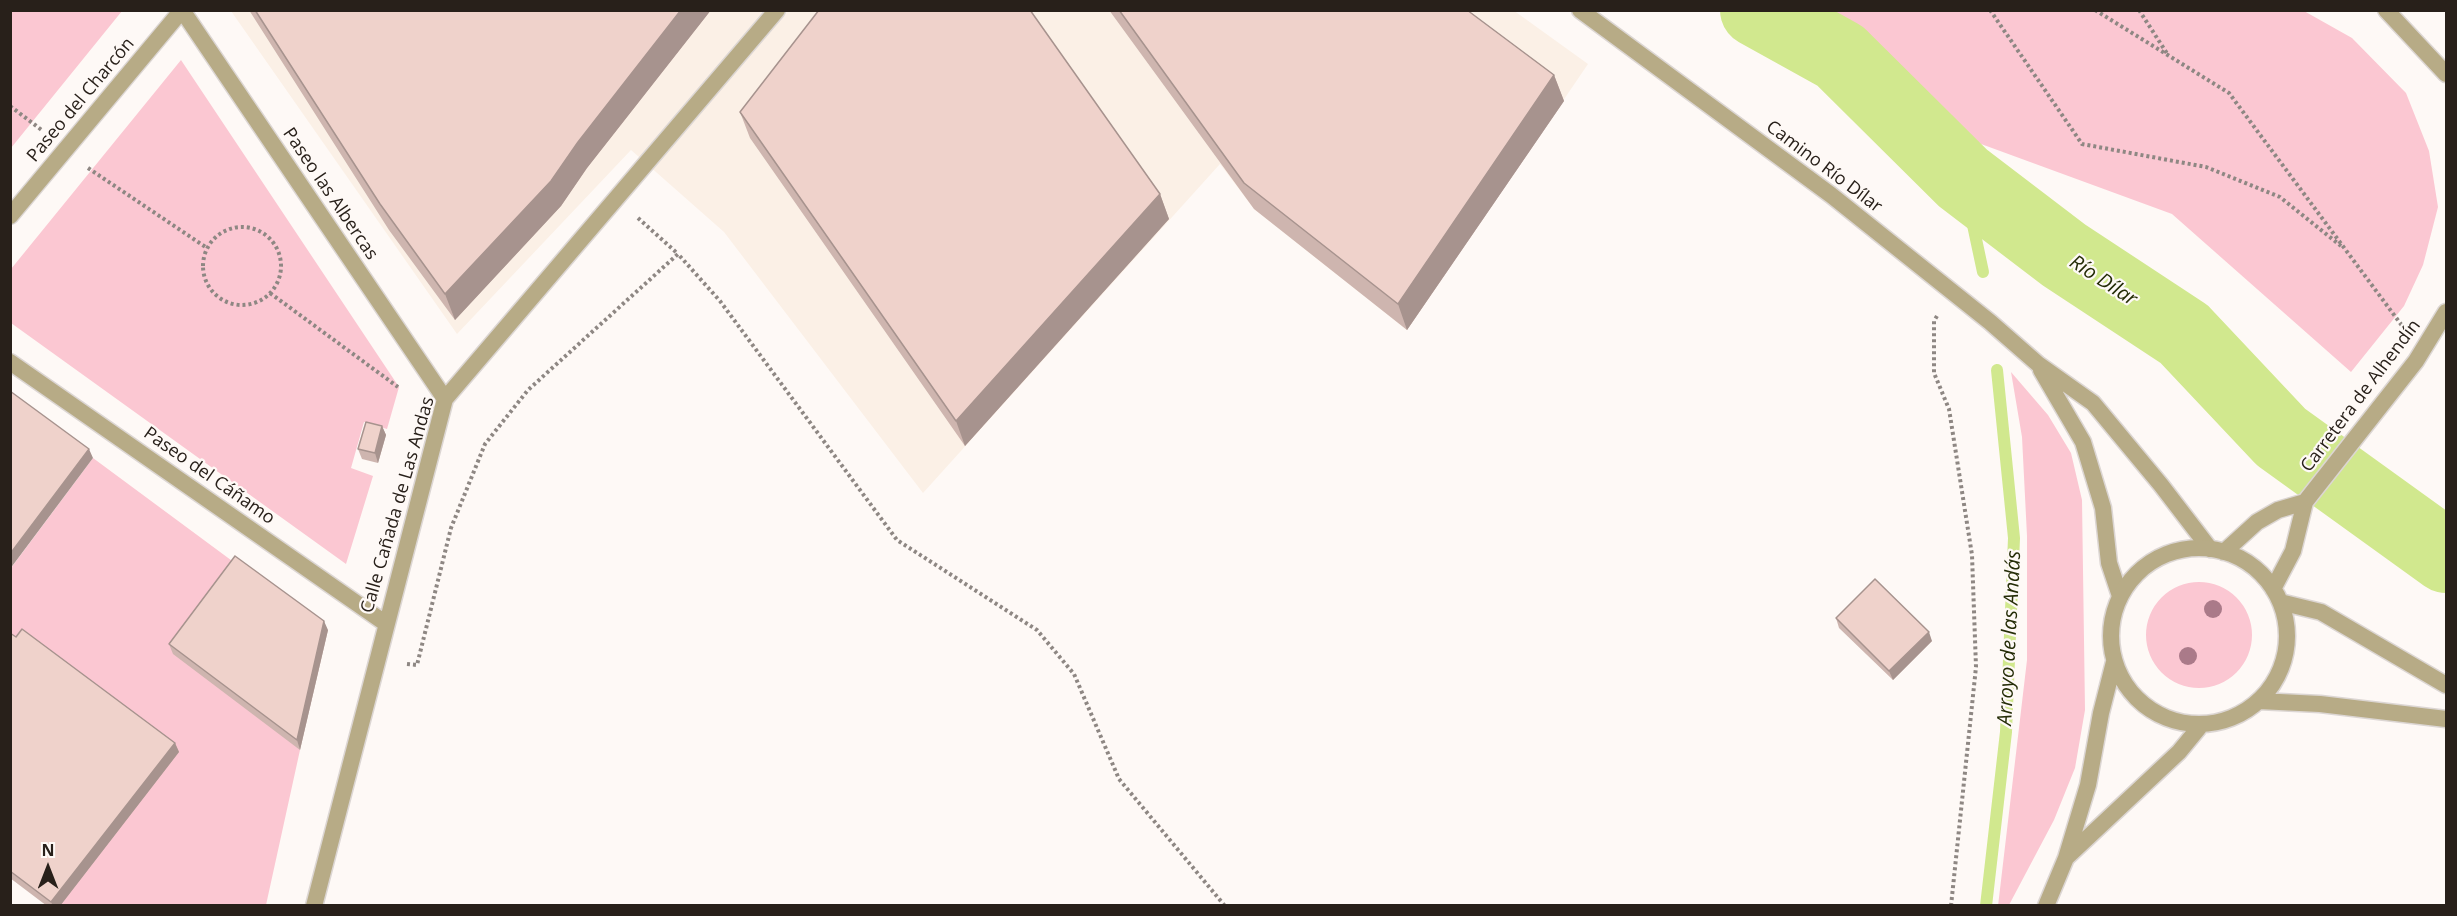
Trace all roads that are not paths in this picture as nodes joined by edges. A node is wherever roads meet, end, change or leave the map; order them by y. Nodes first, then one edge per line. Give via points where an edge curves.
1 (777, 10) edge
2 (1580, 10) edge
3 (2386, 10) edge
4 (182, 11) edge
5 (2446, 74) edge
6 (10, 216) edge
7 (2446, 312) edge
8 (10, 362) edge
9 (2038, 364) junction
10 (445, 399) junction
11 (2305, 502) junction
12 (2217, 550) junction
13 (2277, 595) junction
14 (2120, 596) junction
15 (386, 623) junction
16 (2114, 662) junction
17 (2446, 685) edge
18 (2259, 701) junction
19 (2446, 719) edge
20 (2202, 724) junction
21 (2066, 858) junction
22 (314, 906) edge
23 (2046, 906) edge

1 - 10 street, Calle Cañada de Las Andas
2 - 9 street, Camino Río Dílar via 1831,195
3 - 5 street
4 - 6 street, Paseo del Charcón
4 - 10 street, Paseo las Albercas
7 - 11 street, Carretera de Alhendín via 2416,361
8 - 15 street, Paseo del Cáñamo
9 - 12 street, Camino Río Dílar via 2093,403
9 - 14 street, Camino Río Dílar via 2083,442 2103,507 2109,563
10 - 15 street, Calle Cañada de Las Andas
11 - 12 street via 2278,510
11 - 13 street, Carretera de Alhendín
12 - 13 street via 2244,560
12 - 14 street via 2183,549 2157,558 2136,574
13 - 17 street via 2321,612
13 - 18 street via 2287,628 2285,654 2276,680
14 - 16 street via 2112,617
15 - 22 street, Calle Cañada de Las Andas
16 - 20 street via 2127,687 2148,708 2173,720
16 - 21 street via 2088,785
18 - 19 street
18 - 20 street via 2223,721
20 - 21 street via 2179,752
21 - 23 street

